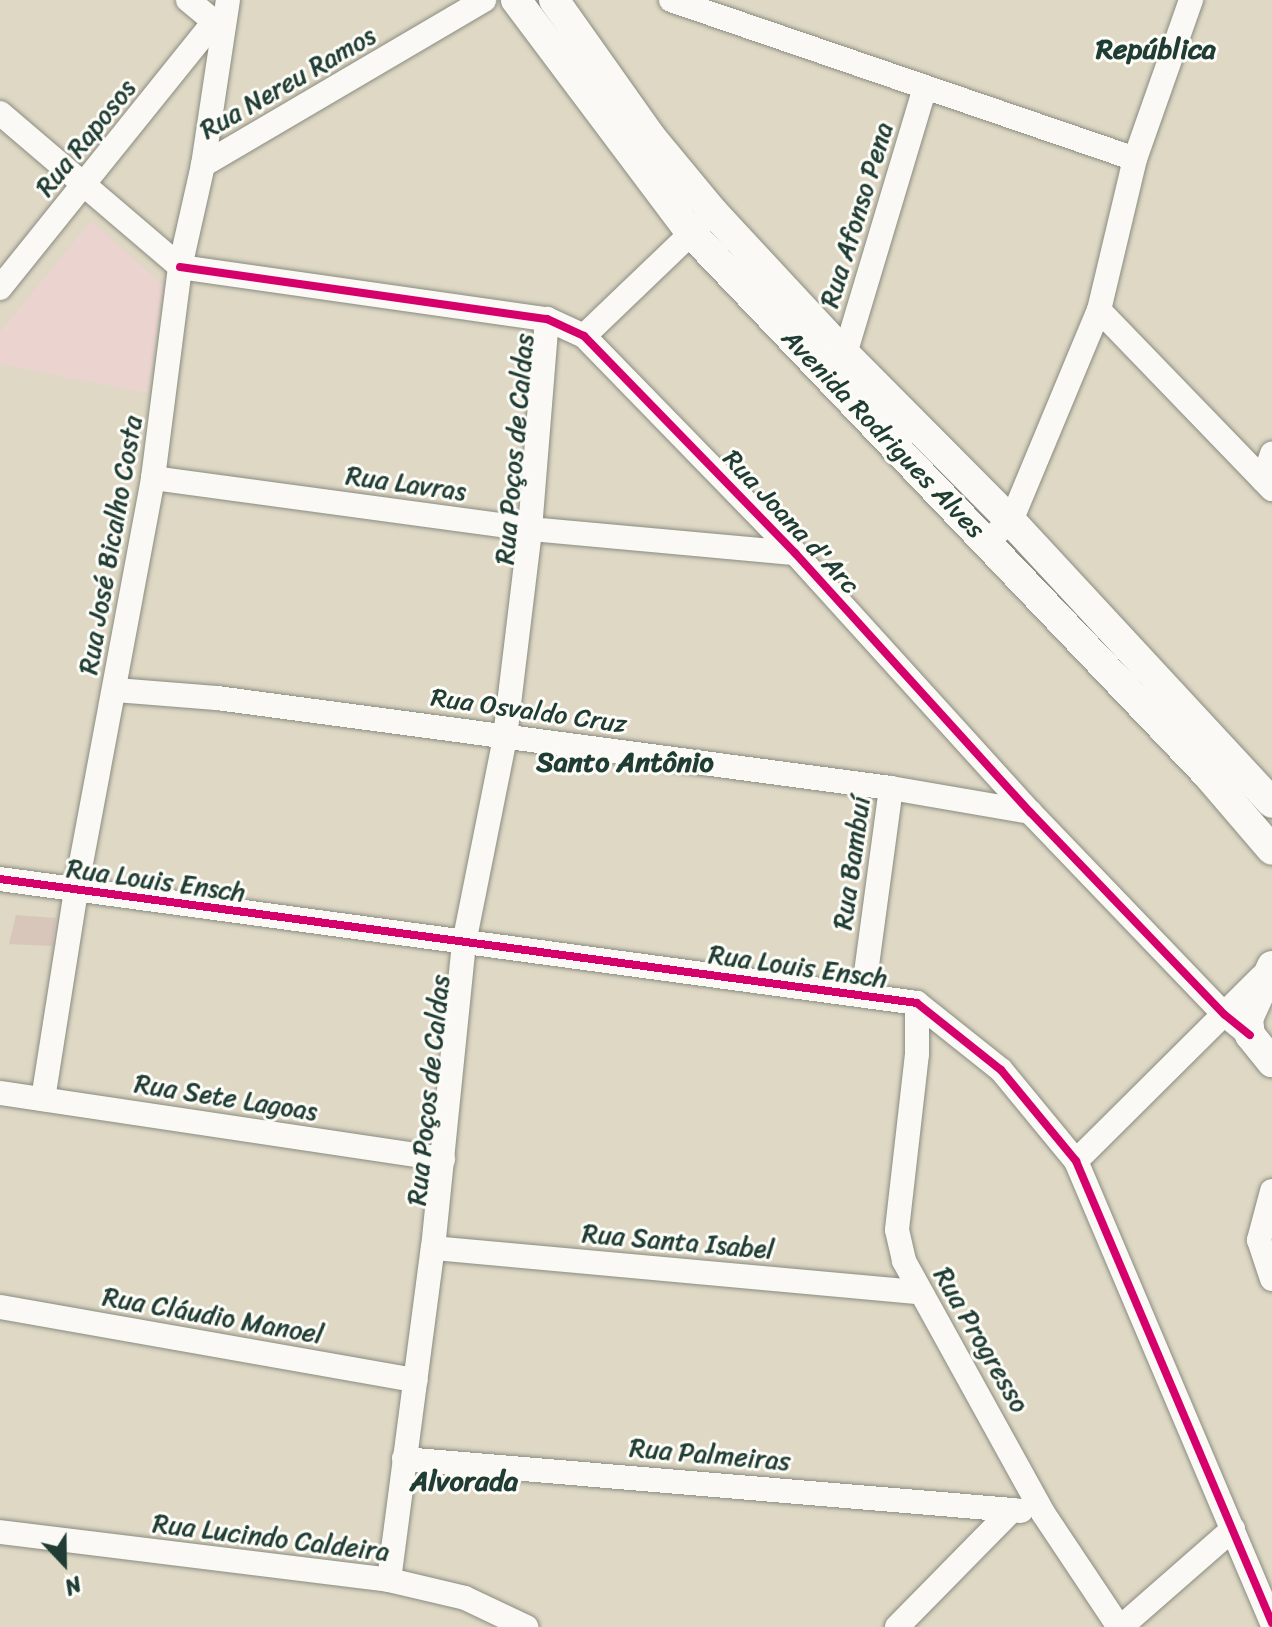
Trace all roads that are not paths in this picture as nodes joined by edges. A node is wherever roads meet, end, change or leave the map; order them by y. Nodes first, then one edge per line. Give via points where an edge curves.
1 (188, 0) edge
2 (228, 0) edge
3 (484, 0) edge
4 (516, 0) edge
5 (554, 0) edge
6 (671, 0) edge
7 (1191, 0) edge
8 (218, 26) junction
9 (924, 91) junction
10 (0, 113) edge
11 (1135, 159) junction
12 (203, 165) junction
13 (86, 183) junction
14 (713, 212) junction
15 (692, 234) junction
16 (180, 267) junction
17 (0, 288) edge
18 (1099, 310) junction
19 (547, 319) junction
20 (584, 336) junction
21 (836, 364) junction
22 (1272, 454) edge
23 (153, 478) junction
24 (1268, 485) edge
25 (1011, 521) junction
26 (530, 529) junction
27 (987, 541) junction
28 (795, 553) junction
29 (115, 690) junction
30 (505, 737) junction
31 (1218, 763) junction
32 (891, 788) junction
33 (1272, 803) edge
34 (1030, 812) junction
35 (1272, 850) edge
36 (0, 879) edge
37 (76, 890) junction
38 (464, 943) junction
39 (1272, 966) edge
40 (863, 995) junction
41 (917, 1003) junction
42 (1225, 1015) junction
43 (1250, 1035) junction
44 (1272, 1062) edge
45 (0, 1093) edge
46 (43, 1099) junction
47 (443, 1159) junction
48 (1076, 1161) junction
49 (1272, 1191) edge
50 (433, 1248) junction
51 (1272, 1279) edge
52 (918, 1292) junction
53 (0, 1307) edge
54 (416, 1380) junction
55 (404, 1459) junction
56 (1012, 1510) junction
57 (1043, 1513) junction
58 (1233, 1529) junction
59 (1, 1533) edge
60 (389, 1580) junction
61 (1272, 1623) edge
62 (526, 1627) edge
63 (897, 1627) edge
64 (1120, 1627) edge

1 - 8 street
2 - 8 street, Rua José Bicalho Costa
3 - 12 street, Rua Nereu Ramos
4 - 15 street, Avenida Rodrigues Alves
5 - 14 street, Avenida Rodrigues Alves via 651,137
6 - 9 street
7 - 11 street
8 - 12 street, Rua José Bicalho Costa
8 - 13 street, Rua Raposos
9 - 11 street
9 - 21 street, Rua Afonso Pena
10 - 13 street
11 - 18 street
12 - 16 street, Rua José Bicalho Costa
13 - 16 street
13 - 17 street, Rua Raposos
14 - 15 street
14 - 21 street, Avenida Rodrigues Alves
15 - 20 street
15 - 21 street, Avenida Rodrigues Alves
16 - 19 street, Rua Joana d'Arc
16 - 23 street, Rua José Bicalho Costa
18 - 24 street
18 - 25 street
19 - 20 street, Rua Joana d'Arc
19 - 26 street, Rua Poços de Caldas
20 - 28 street, Rua Joana d'Arc
21 - 25 street, Avenida Rodrigues Alves
21 - 27 street, Avenida Rodrigues Alves
22 - 24 street
23 - 26 street, Rua Lavras
23 - 29 street, Rua José Bicalho Costa
25 - 27 street
25 - 31 street, Avenida Rodrigues Alves
26 - 28 street, Rua Lavras
26 - 30 street, Rua Poços de Caldas
27 - 31 street, Avenida Rodrigues Alves
28 - 34 street, Rua Joana d'Arc
29 - 30 street, Rua Osvaldo Cruz via 217,698
29 - 37 street, Rua José Bicalho Costa
30 - 32 street, Rua Osvaldo Cruz
30 - 38 street, Rua Poços de Caldas
31 - 33 street, Avenida Rodrigues Alves
31 - 35 street, Avenida Rodrigues Alves
32 - 34 street, Rua Osvaldo Cruz
32 - 40 street, Rua Bambuí
34 - 42 street, Rua Joana d'Arc
36 - 37 street, Rua Louis Ensch
37 - 38 street, Rua Louis Ensch
37 - 46 street, Rua José Bicalho Costa
38 - 40 street, Rua Louis Ensch
38 - 47 street, Rua Poços de Caldas
39 - 42 street
39 - 43 street via 1251,1004
40 - 41 street, Rua Louis Ensch
41 - 48 street, Rua Louis Ensch via 1001,1070
41 - 52 street, Rua Progresso via 917,1054 897,1230
42 - 43 street, Rua Joana d'Arc
42 - 48 street
43 - 44 street
45 - 46 street, Rua Sete Lagoas
46 - 47 street, Rua Sete Lagoas
47 - 50 street, Rua Poços de Caldas
48 - 58 street, Rua Louis Ensch
49 - 51 street via 1259,1240
50 - 52 street, Rua Santa Isabel
50 - 54 street, Rua Poços de Caldas
52 - 57 street, Rua Progresso via 1010,1445
53 - 54 street, Rua Cláudio Manoel
54 - 55 street, Rua Poços de Caldas
55 - 56 street, Rua Palmeiras
55 - 60 street, Rua Poços de Caldas
56 - 57 street, Rua Palmeiras
56 - 63 street
57 - 64 street, Rua Progresso
58 - 61 street, Rua Louis Ensch
58 - 64 street
59 - 60 street, Rua Lucindo Caldeira
60 - 62 street, Rua Lucindo Caldeira via 465,1598

